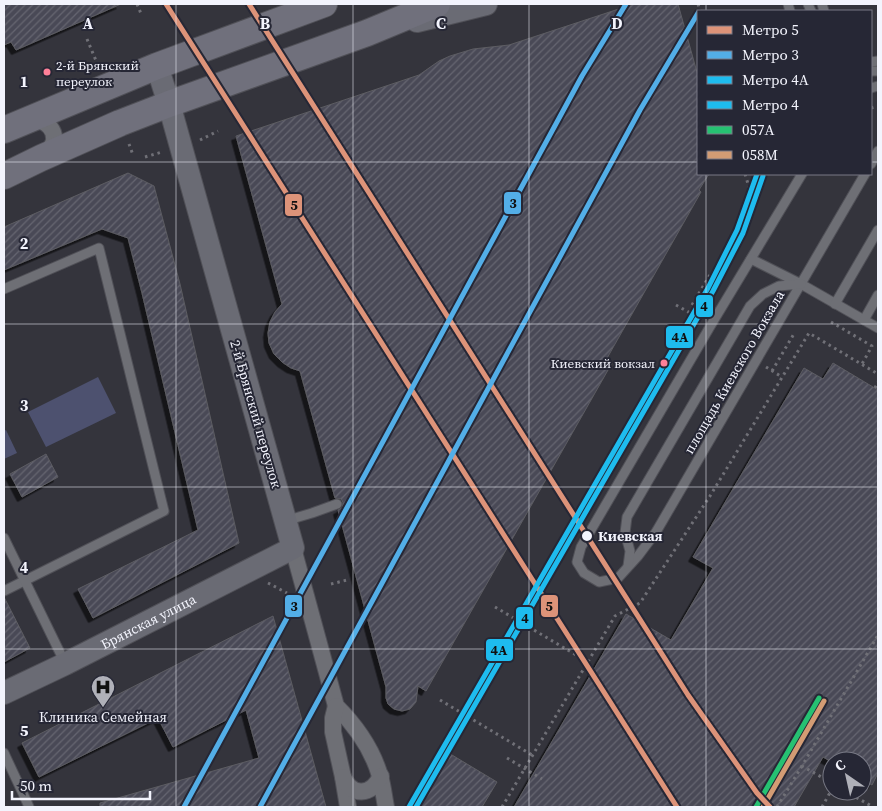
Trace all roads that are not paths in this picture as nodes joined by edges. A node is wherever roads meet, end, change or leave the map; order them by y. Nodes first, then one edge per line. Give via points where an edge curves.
1 (324, 4) edge
2 (438, 4) edge
3 (486, 4) edge
4 (367, 33) junction
5 (157, 66) junction
6 (169, 104) junction
7 (15, 122) edge
8 (878, 151) edge
9 (41, 158) junction
10 (872, 162) edge
11 (801, 175) edge
12 (864, 175) edge
13 (4, 176) edge
14 (878, 230) edge
15 (751, 259) junction
16 (801, 284) junction
17 (4, 288) edge
18 (878, 295) edge
19 (834, 304) junction
20 (864, 320) junction
21 (878, 328) edge
22 (336, 504) dead end
23 (285, 521) junction
24 (4, 538) edge
25 (293, 548) junction
26 (628, 567) junction
27 (25, 580) junction
28 (4, 591) edge
29 (65, 664) junction
30 (4, 693) edge
31 (336, 706) junction
32 (4, 754) edge
33 (343, 776) junction
34 (381, 776) junction
35 (29, 807) edge
36 (348, 807) edge
37 (386, 807) edge

1 - 5 main road
2 - 4 main road
3 - 4 street
4 - 6 main road
5 - 6 street, 2-й Брянский переулок
5 - 7 main road
6 - 9 main road
6 - 23 street, 2-й Брянский переулок
7 - 9 street via 42,120 48,124 54,138 53,145
8 - 10 lane
9 - 13 main road
11 - 15 lane, площадь Киевского Вокзала
12 - 16 lane
14 - 19 lane
15 - 16 lane
15 - 26 lane, площадь Киевского Вокзала via 581,546 577,562 584,574 599,582 618,578
16 - 19 lane
16 - 26 lane, площадь Киевского Вокзала via 656,532
16 - 26 lane, площадь Киевского Вокзала via 779,286 750,306 627,517
17 - 27 lane via 99,248 164,511
18 - 20 lane
19 - 20 lane
20 - 21 lane
22 - 23 lane
23 - 25 street, 2-й Брянский переулок
24 - 27 lane
25 - 29 street, Брянская улица
25 - 31 street, 2-й Брянский переулок
27 - 28 lane
27 - 29 lane
29 - 30 street, Брянская улица
31 - 33 street, 2-й Брянский переулок via 333,732
31 - 34 street, 2-й Брянский переулок via 367,744
32 - 35 lane
33 - 34 street via 354,790 362,792 370,790
33 - 36 street, 2-й Брянский переулок
34 - 37 street, 2-й Брянский переулок

